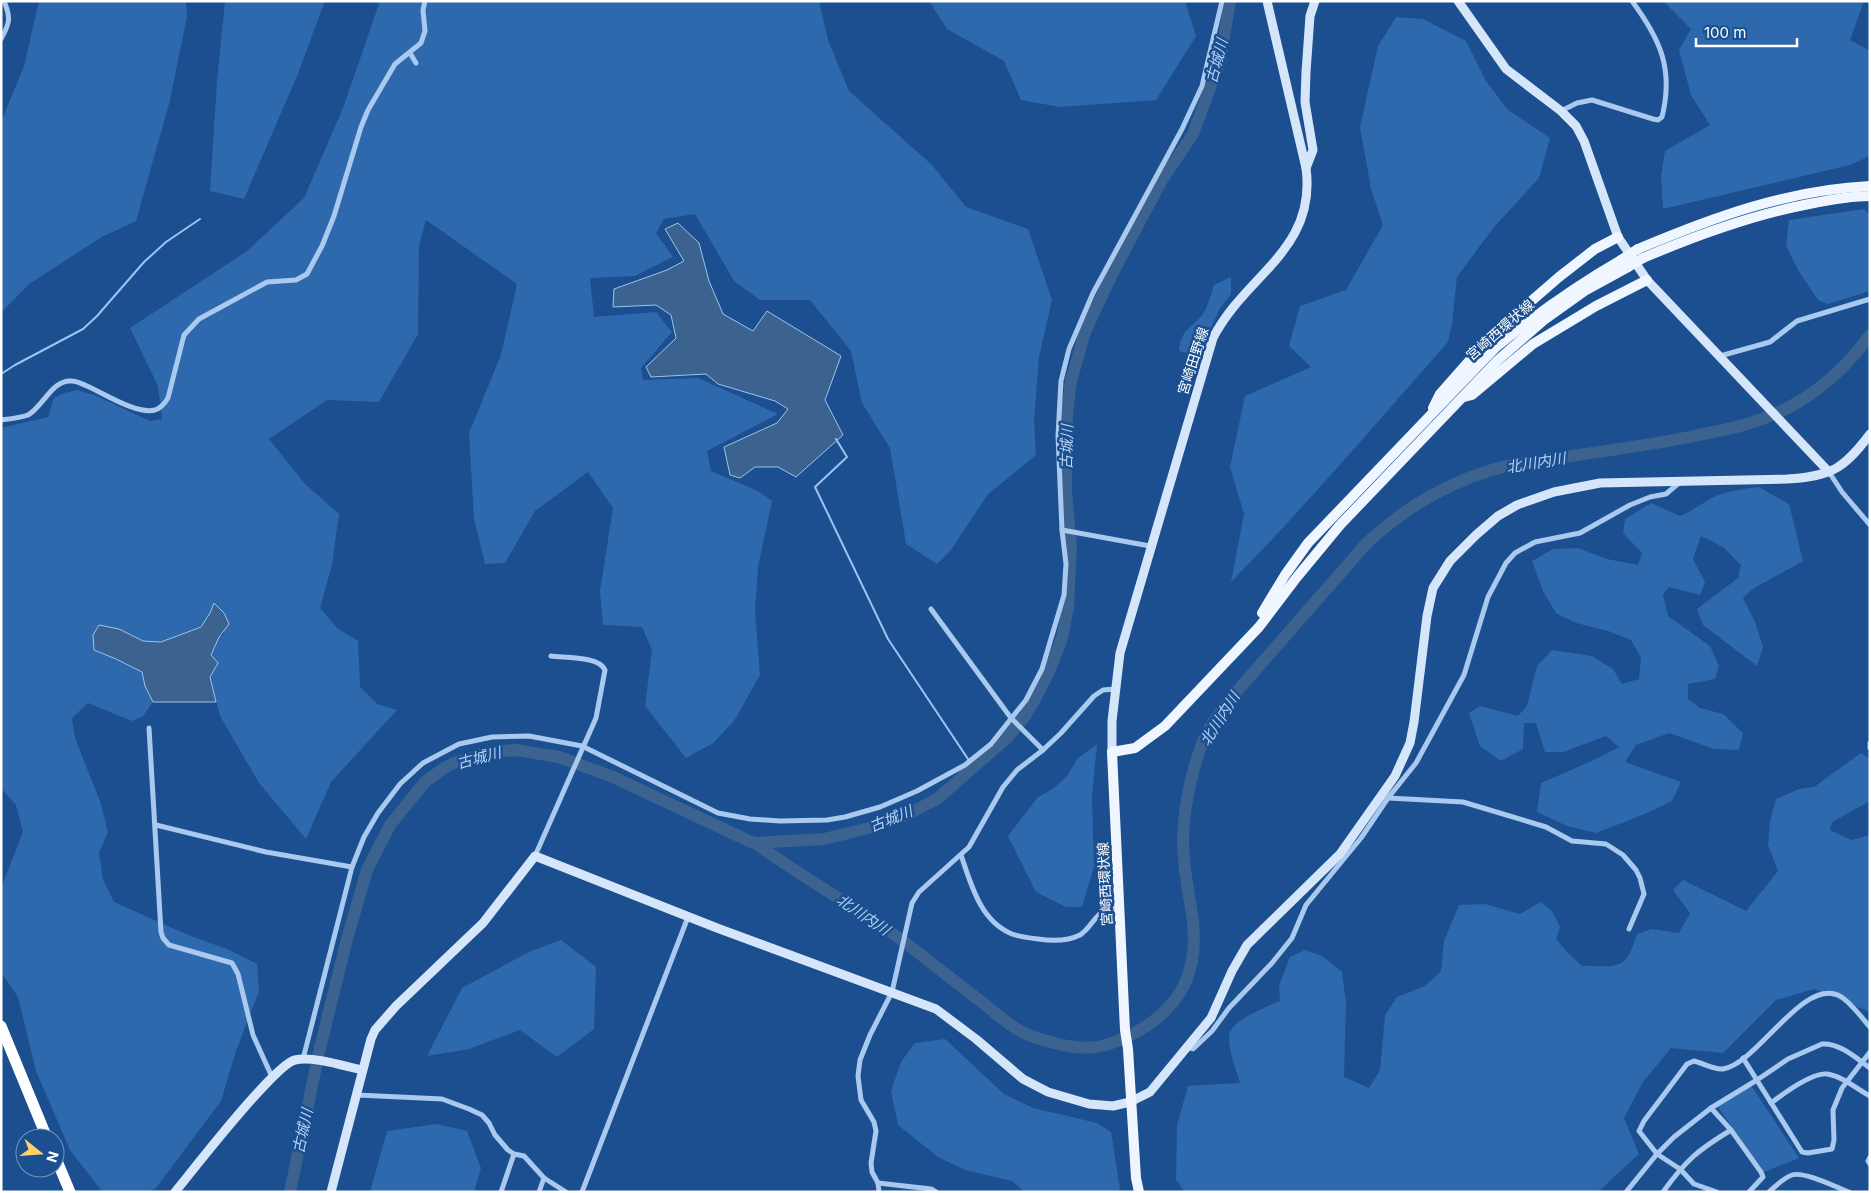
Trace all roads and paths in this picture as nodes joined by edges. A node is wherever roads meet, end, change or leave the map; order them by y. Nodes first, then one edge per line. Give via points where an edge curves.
1 (4, 1) edge
2 (425, 1) edge
3 (1222, 1) edge
4 (1267, 1) edge
5 (1315, 1) edge
6 (1458, 1) edge
7 (1632, 1) edge
8 (1, 39) edge
9 (410, 52) junction
10 (416, 63) dead end
11 (1561, 111) junction
12 (1306, 168) junction
13 (1870, 186) edge
14 (1870, 196) edge
15 (1618, 237) junction
16 (1641, 254) junction
17 (1624, 263) junction
18 (1647, 280) junction
19 (1867, 300) edge
20 (1720, 356) junction
21 (1460, 398) junction
22 (1430, 416) junction
23 (1, 420) edge
24 (1870, 434) edge
25 (1829, 472) junction
26 (1682, 481) junction
27 (1870, 525) edge
28 (1062, 530) junction
29 (1150, 546) junction
30 (930, 609) dead end
31 (1246, 639) junction
32 (551, 656) dead end
33 (1115, 689) junction
34 (1011, 718) junction
35 (149, 728) dead end
36 (1870, 743) edge
37 (581, 748) junction
38 (1870, 748) edge
39 (1043, 750) junction
40 (1112, 752) junction
41 (1388, 798) junction
42 (156, 825) junction
43 (961, 855) junction
44 (534, 856) junction
45 (352, 867) junction
46 (1120, 907) junction
47 (688, 917) junction
48 (1629, 929) dead end
49 (892, 992) junction
50 (1, 1026) edge
51 (1870, 1027) edge
52 (1, 1045) edge
53 (1187, 1047) junction
54 (1870, 1052) edge
55 (1743, 1058) junction
56 (305, 1059) junction
57 (1862, 1062) junction
58 (1870, 1068) edge
59 (362, 1070) junction
60 (272, 1077) junction
61 (1757, 1080) junction
62 (1846, 1082) junction
63 (357, 1095) junction
64 (1870, 1096) edge
65 (1130, 1102) junction
66 (1771, 1103) junction
67 (1711, 1108) junction
68 (36, 1128) edge
69 (44, 1128) edge
70 (1731, 1130) junction
71 (514, 1154) junction
72 (1657, 1154) junction
73 (1870, 1157) edge
74 (1870, 1164) edge
75 (1680, 1169) junction
76 (56, 1178) edge
77 (64, 1178) edge
78 (544, 1178) junction
79 (878, 1184) junction
80 (62, 1192) edge
81 (70, 1192) edge
82 (176, 1192) edge
83 (331, 1192) edge
84 (501, 1192) edge
85 (539, 1192) edge
86 (566, 1192) edge
87 (582, 1192) edge
88 (879, 1192) edge
89 (936, 1192) edge
90 (1139, 1192) edge
91 (1626, 1192) edge
92 (1663, 1192) edge
93 (1717, 1192) edge
94 (1749, 1192) edge
95 (1769, 1192) edge
96 (1849, 1192) edge

1 - 8 street via 10,14 8,27
2 - 9 street via 425,31 421,43
3 - 28 street via 1202,86 1093,293 1069,349 1061,381 1058,436
4 - 12 street, 宮崎田野線
5 - 12 street via 1310,16 1304,102 1313,150
6 - 11 street via 1506,70
7 - 11 street via 1661,50 1666,86 1662,117 1653,119 1592,100
9 - 10 street
9 - 23 street via 395,64 368,110 334,216 307,274 296,280 267,282 258,286 199,319 188,329 179,350 168,398 163,405 146,411 124,405 71,380 63,382 27,415
11 - 15 street via 1576,126 1584,141
12 - 29 street, 宮崎田野線 via 1307,193 1303,218 1296,234 1232,308 1213,338
13 - 16 main road, 宮崎西環状線 via 1776,200 1718,217
14 - 16 main road, 宮崎西環状線 via 1778,210
15 - 18 street
15 - 22 main road via 1588,255 1492,336 1440,394
16 - 17 main road, 宮崎西環状線, bridge
17 - 21 main road, 宮崎西環状線 via 1544,320
17 - 22 main road, 宮崎西環状線 via 1580,284 1530,320 1495,348
18 - 20 street
18 - 21 main road via 1533,344 1472,395
19 - 20 street via 1797,321 1770,342
20 - 25 street
21 - 31 main road, 宮崎西環状線 via 1340,525
22 - 31 main road, 宮崎西環状線 via 1308,543
24 - 25 street via 1840,468
25 - 26 street via 1812,478
25 - 27 street
26 - 41 street via 1666,494 1617,511 1580,533 1535,542 1506,563 1488,597 1464,675 1416,763
26 - 53 street via 1600,483 1554,492 1517,505 1498,516 1450,561 1434,588 1427,616 1410,743 1395,776 1340,854 1247,945 1232,970 1212,1018
28 - 29 street
28 - 34 street via 1066,564 1064,595 1058,618 1042,669 1026,700
29 - 33 street, 宮崎田野線 via 1120,653
30 - 34 street
31 - 40 main road, 宮崎西環状線 via 1164,726 1135,748
32 - 37 street via 599,662 606,670 596,718
33 - 39 street via 1103,690 1094,696
33 - 40 street, 宮崎田野線
34 - 37 street via 991,744 965,765 880,807 827,820 780,821 718,813
34 - 39 street
35 - 42 street
36 - 38 street
37 - 44 street
37 - 45 street via 529,736 492,737 459,744 430,758 400,784 378,812
39 - 43 street via 1017,770 1003,787 978,834
40 - 46 main road, 宮崎西環状線
41 - 48 street via 1463,802 1546,827 1572,841 1606,844 1623,855 1640,878 1644,894
41 - 53 street via 1361,838 1306,905 1292,938 1272,963 1202,1042 1193,1049
42 - 45 street via 266,852
42 - 60 street via 163,938 170,945 232,963 238,974 254,1035
43 - 46 street via 982,908 993,921 1013,935 1044,940 1067,939 1087,930 1103,911
43 - 49 street via 915,898
44 - 47 street
44 - 59 street via 483,923 378,1026
45 - 56 street
46 - 65 main road, 宮崎西環状線
47 - 49 street
47 - 87 street
49 - 65 street via 936,1009 1034,1086 1089,1104 1113,1106
49 - 79 street via 870,1035 860,1060 858,1076 861,1100 876,1131 871,1163
50 - 69 highway
51 - 55 street via 1843,997 1831,993 1821,995 1805,1002
52 - 68 highway
53 - 65 street via 1150,1092
54 - 57 street
55 - 61 street
55 - 72 street via 1724,1069 1694,1061 1687,1064 1639,1131
56 - 59 street
56 - 60 street via 293,1060
57 - 58 street
57 - 61 street via 1839,1047 1822,1044 1788,1059
57 - 62 street
59 - 63 street
60 - 82 street
61 - 66 street
61 - 67 street
62 - 64 street
62 - 66 street via 1833,1075 1822,1074
62 - 66 street via 1833,1110 1834,1140 1830,1150 1802,1152
63 - 71 street via 442,1100 470,1109 490,1123 495,1135
63 - 83 street
65 - 90 main road, 宮崎西環状線
67 - 70 street
67 - 72 street
70 - 75 street via 1703,1147
70 - 94 street via 1762,1177
71 - 78 street via 524,1156
71 - 84 street
72 - 75 street
72 - 91 street
73 - 74 street
75 - 92 street
75 - 93 street via 1694,1184
76 - 80 highway
77 - 81 highway
78 - 85 street
78 - 86 street
79 - 88 street
79 - 89 street
95 - 96 street via 1794,1174

